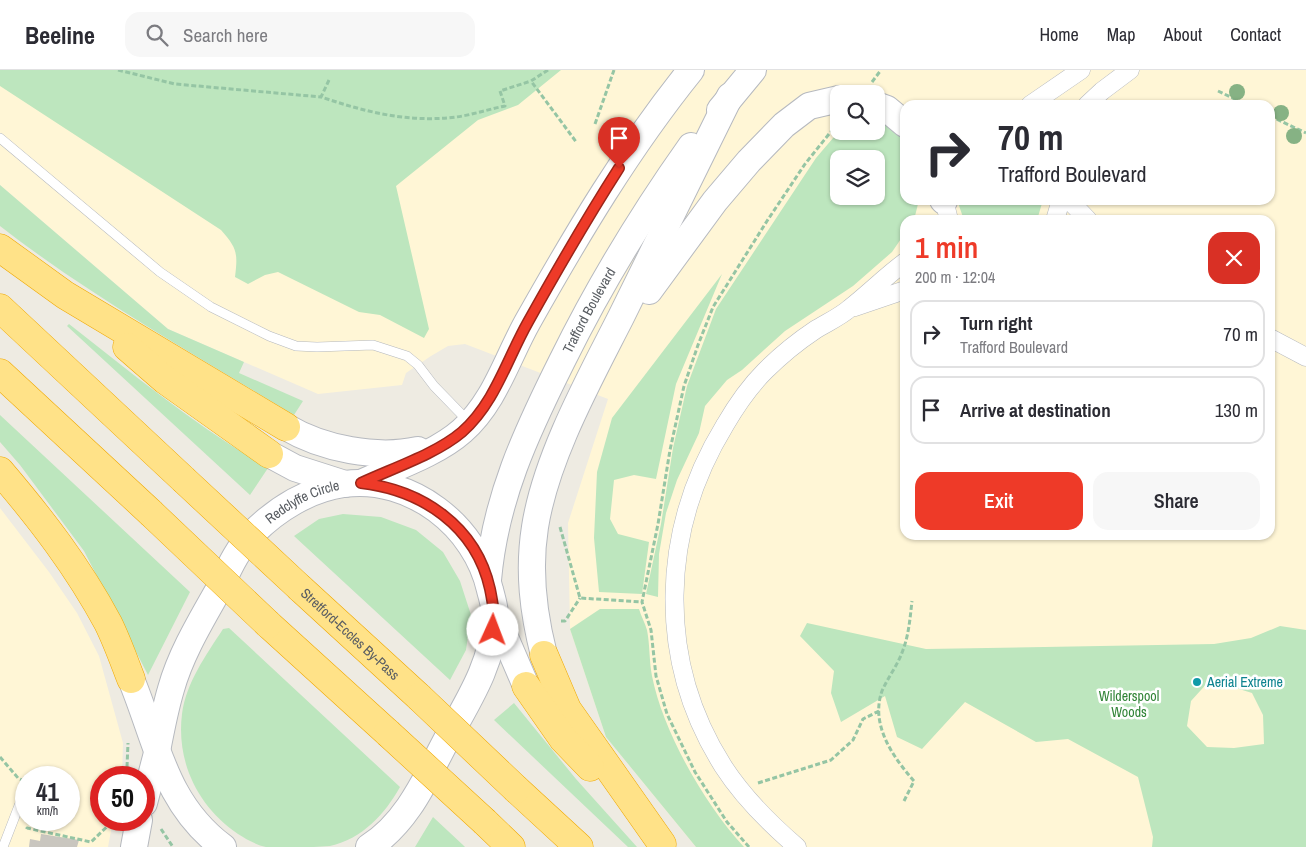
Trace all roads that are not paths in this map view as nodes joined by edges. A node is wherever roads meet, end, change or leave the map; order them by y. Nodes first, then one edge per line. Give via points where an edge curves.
1 (691, 70) edge
2 (753, 70) edge
3 (1081, 70) edge
4 (1130, 70) edge
5 (730, 96) junction
6 (1037, 100) edge
7 (1092, 100) edge
8 (830, 101) edge
9 (885, 108) edge
10 (900, 120) edge
11 (0, 138) edge
12 (1074, 205) edge
13 (1083, 215) edge
14 (0, 248) edge
15 (900, 266) edge
16 (900, 292) edge
17 (65, 294) junction
18 (0, 308) edge
19 (850, 309) junction
20 (1275, 341) edge
21 (1306, 357) edge
22 (0, 373) edge
23 (584, 390) junction
24 (470, 423) junction
25 (286, 427) joint
26 (445, 444) junction
27 (269, 454) joint
28 (0, 471) edge
29 (353, 483) junction
30 (488, 580) junction
31 (495, 613) junction
32 (544, 654) joint
33 (131, 679) joint
34 (526, 686) joint
35 (157, 752) junction
36 (153, 766) edge
37 (15, 816) edge
38 (144, 831) edge
39 (664, 846) edge
40 (3, 847) edge
41 (134, 847) edge
42 (223, 847) edge
43 (369, 847) edge
44 (512, 847) edge
45 (579, 847) edge
46 (797, 847) edge

1 - 24 main road via 624,161 588,217 527,322 493,394
2 - 5 main road, Trafford Boulevard
3 - 6 street
4 - 7 street
5 - 23 main road
5 - 30 main road, Trafford Boulevard via 654,199 580,325 548,388 503,494
8 - 23 main road via 809,106 784,125 715,201 661,273
9 - 10 main road
11 - 24 lane via 160,272 211,307 296,346 373,345 407,356
12 - 13 street
14 - 17 highway
15 - 19 street
16 - 19 street
17 - 25 highway
17 - 27 highway via 165,380
18 - 45 highway, Stretford-Eccles By-Pass, bridge
19 - 46 street via 790,349 764,371 738,404 698,476 680,530 676,565 674,606 683,675 704,732 723,767 743,793
20 - 21 street
22 - 44 highway, bridge
23 - 32 main road via 550,471 535,526 531,585 534,615
24 - 26 main road
25 - 26 main road via 320,442 354,449 396,452
26 - 29 main road
27 - 29 main road via 295,468
28 - 33 highway via 78,571 108,624
29 - 30 main road, Redclyffe Circle via 381,485 410,494 434,507 471,543
29 - 35 main road, Redclyffe Circle via 317,491 290,504 252,534 236,557 181,663 171,688
30 - 31 main road, Redclyffe Circle
31 - 34 main road
31 - 43 main road, Redclyffe Circle via 485,665 469,699 404,816
32 - 39 highway via 576,723
33 - 35 main road
34 - 39 highway via 562,739
35 - 36 main road, Redclyffe Circle
35 - 42 main road via 171,788 184,809 209,837
37 - 40 lane
38 - 41 main road

